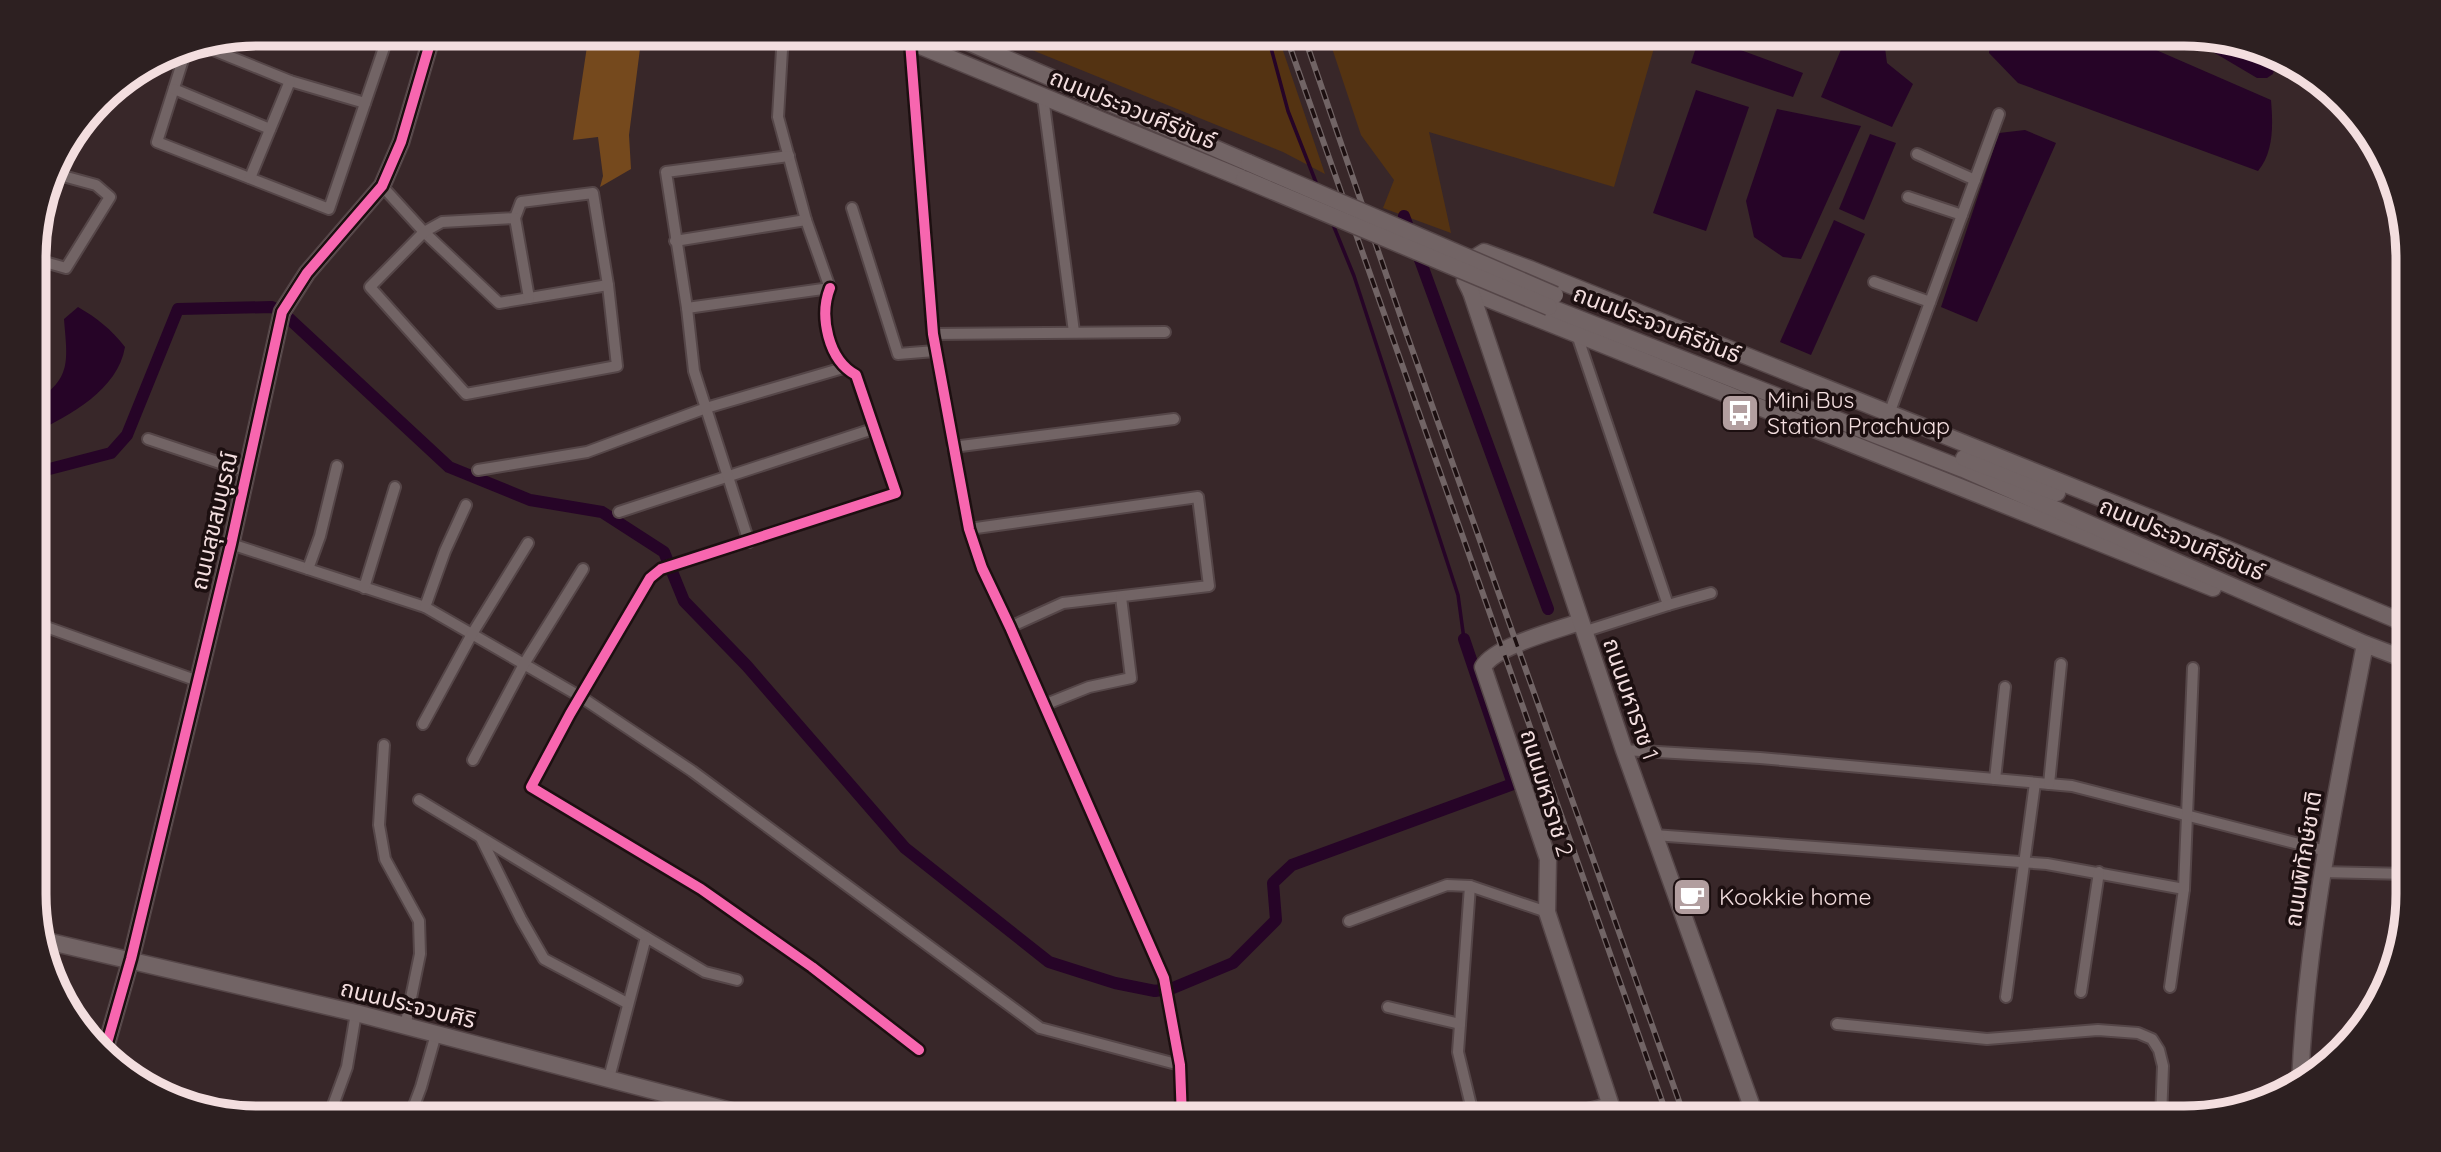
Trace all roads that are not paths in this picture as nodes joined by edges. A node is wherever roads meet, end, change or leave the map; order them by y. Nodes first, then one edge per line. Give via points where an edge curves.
1 (385, 46) edge
2 (429, 46) edge
3 (782, 46) edge
4 (910, 46) edge
5 (920, 46) edge
6 (977, 46) edge
7 (216, 50) edge
8 (183, 59) edge
9 (290, 81) junction
10 (174, 89) junction
11 (1043, 97) junction
12 (365, 103) junction
13 (1999, 114) dead end
14 (270, 129) junction
15 (1917, 154) dead end
16 (789, 156) junction
17 (62, 176) edge
18 (250, 178) junction
19 (1975, 180) junction
20 (382, 186) junction
21 (1908, 197) dead end
22 (852, 208) dead end
23 (1962, 215) junction
24 (515, 218) junction
25 (806, 220) junction
26 (424, 232) junction
27 (676, 241) junction
28 (46, 262) edge
29 (1874, 282) dead end
30 (608, 285) junction
31 (830, 288) junction
32 (1471, 292) junction
33 (529, 298) junction
34 (1552, 301) junction
35 (1930, 302) junction
36 (687, 307) junction
37 (1074, 332) junction
38 (1165, 332) dead end
39 (933, 334) junction
40 (1577, 335) junction
41 (935, 351) junction
42 (843, 368) junction
43 (706, 408) junction
44 (1889, 414) junction
45 (1174, 419) dead end
46 (873, 429) junction
47 (148, 439) dead end
48 (953, 447) junction
49 (337, 466) dead end
50 (478, 470) dead end
51 (247, 472) junction
52 (727, 475) junction
53 (395, 487) dead end
54 (466, 505) dead end
55 (619, 512) dead end
56 (969, 529) junction
57 (749, 542) junction
58 (528, 543) dead end
59 (232, 544) junction
60 (308, 569) junction
61 (583, 569) dead end
62 (364, 587) junction
63 (1711, 593) dead end
64 (1121, 597) junction
65 (1668, 605) junction
66 (425, 607) junction
67 (2396, 619) edge
68 (2396, 620) edge
69 (2317, 622) junction
70 (45, 627) edge
71 (1010, 627) junction
72 (1582, 627) junction
73 (472, 634) junction
74 (2365, 644) junction
75 (2396, 656) edge
76 (524, 664) junction
77 (2061, 664) dead end
78 (2193, 668) dead end
79 (198, 681) junction
80 (2005, 687) dead end
81 (581, 697) junction
82 (1045, 705) junction
83 (422, 724) dead end
84 (384, 745) dead end
85 (1624, 750) junction
86 (473, 760) dead end
87 (1995, 779) junction
88 (2035, 783) junction
89 (2049, 784) junction
90 (419, 800) dead end
91 (2187, 816) junction
92 (1654, 835) junction
93 (481, 838) junction
94 (2326, 851) junction
95 (2023, 861) junction
96 (2099, 872) junction
97 (2321, 872) junction
98 (2396, 874) edge
99 (1470, 886) junction
100 (2184, 889) junction
101 (1547, 912) junction
102 (1349, 921) dead end
103 (646, 937) junction
104 (51, 942) edge
105 (131, 960) junction
106 (737, 981) dead end
107 (2170, 987) dead end
108 (2081, 992) dead end
109 (2006, 997) dead end
110 (627, 1003) junction
111 (1388, 1007) dead end
112 (356, 1013) junction
113 (1460, 1024) junction
114 (1837, 1024) dead end
115 (405, 1027) junction
116 (436, 1034) junction
117 (107, 1043) edge
118 (919, 1051) dead end
119 (1180, 1065) junction
120 (2301, 1070) edge
121 (609, 1078) junction
122 (689, 1100) junction
123 (333, 1106) edge
124 (414, 1106) edge
125 (689, 1106) edge
126 (712, 1106) edge
127 (1182, 1106) edge
128 (1471, 1106) edge
129 (1610, 1106) edge
130 (1752, 1106) edge
131 (2162, 1106) edge

1 - 12 street
2 - 20 main road, ถนนสุขสมบูรณ์ via 401,142
3 - 16 street via 778,117
4 - 39 street
5 - 11 main road, ถนนประจวบคีรีขันธ์
6 - 34 main road, ถนนประจวบคีรีขันธ์, bridge
7 - 9 street
8 - 10 street
9 - 12 street
9 - 14 street
10 - 14 street
10 - 18 street via 157,142
11 - 34 main road, ถนนประจวบคีรีขันธ์, bridge
11 - 37 street
12 - 18 street via 329,209
13 - 19 street
14 - 18 street
15 - 19 street
16 - 25 street
16 - 27 street via 666,172
17 - 28 street via 96,185 110,197 66,268
19 - 23 street
20 - 26 street
20 - 51 main road, ถนนสุขสมบูรณ์ via 307,274 282,312
21 - 23 street
22 - 41 street via 898,354
23 - 35 street
24 - 26 street via 442,222
24 - 30 street via 521,202 593,192
24 - 33 street
25 - 27 street
25 - 31 street
26 - 30 street via 370,287 466,394 617,366
26 - 33 street via 499,303
27 - 36 street
29 - 35 street
30 - 33 street
31 - 36 street
31 - 42 street via 824,301 829,341
32 - 40 main road
32 - 44 main road, ถนนมหาราช 1 via 1465,280 1467,268 1484,252
32 - 72 main road, ถนนมหาราช 1
34 - 68 main road, ถนนประจวบคีรีขันธ์ via 1573,304 1970,461
34 - 69 main road, ถนนประจวบคีรีขันธ์ via 1963,469
35 - 44 street
36 - 43 street via 694,370
37 - 38 street
37 - 39 street
39 - 41 street
40 - 65 street
40 - 69 main road via 2226,593
41 - 48 street
42 - 43 street
42 - 46 street via 856,375
43 - 50 street via 587,452
43 - 52 street
44 - 67 main road
45 - 48 street
46 - 52 street
46 - 57 street via 896,493
47 - 51 street
48 - 56 street
49 - 60 street
51 - 59 main road, ถนนสุขสมบูรณ์
52 - 55 street
52 - 57 street
53 - 62 street
54 - 66 street
56 - 64 street via 1198,497 1209,586
56 - 71 street
57 - 81 street via 661,569 650,578
58 - 73 street
59 - 60 street
59 - 79 main road, ถนนสุขสมบูรณ์
60 - 62 street
61 - 76 street
62 - 66 street
63 - 65 street
64 - 71 street via 1063,603
64 - 82 street via 1131,678 1089,687
65 - 72 street
66 - 73 street
69 - 74 main road, ถนนประจวบคีรีขันธ์
70 - 79 street
71 - 82 street
72 - 85 main road, ถนนมหาราช 1
72 - 101 main road, ถนนมหาราช 2 via 1530,639 1492,656 1483,667 1548,859
73 - 76 street
73 - 83 street
74 - 75 main road, ถนนประจวบคีรีขันธ์
74 - 94 main road, ถนนพิทักษ์ชาติ
76 - 81 street
76 - 86 street
77 - 89 street
78 - 91 street
79 - 105 main road, ถนนสุขสมบูรณ์
80 - 87 street
81 - 118 street via 531,787 701,888
81 - 119 street via 691,771 1040,1028
82 - 119 street via 1164,978
84 - 115 street via 379,825 385,859 419,921 420,954
85 - 87 street
85 - 92 main road, ถนนมหาราช 1
87 - 88 street
88 - 89 street
88 - 95 street
89 - 91 street
90 - 93 street
91 - 94 street
91 - 100 street
92 - 95 street
92 - 130 main road, ถนนมหาราช 1
93 - 103 street
93 - 110 street via 544,960
94 - 97 main road, ถนนพิทักษ์ชาติ
95 - 96 street
95 - 109 street
96 - 100 street
96 - 108 street
97 - 98 street
97 - 120 main road, ถนนพิทักษ์ชาติ
99 - 101 street
99 - 102 street via 1447,885
99 - 113 street
100 - 107 street
101 - 129 main road, ถนนมหาราช 2
103 - 106 street via 705,972
103 - 110 street
104 - 105 main road, ถนนประจวบศิริ
105 - 112 main road, ถนนประจวบศิริ
105 - 117 main road, ถนนสุขสมบูรณ์
110 - 121 street
111 - 113 street
112 - 115 main road, ถนนประจวบศิริ
112 - 123 street via 347,1067
113 - 128 street via 1458,1052
114 - 131 street via 1987,1039 2098,1030 2138,1033 2152,1039 2164,1066
115 - 116 main road, ถนนประจวบศิริ
116 - 121 main road, ถนนประจวบศิริ
116 - 124 street
119 - 127 street
121 - 122 main road, ถนนประจวบศิริ
122 - 125 street
122 - 126 main road, ถนนประจวบศิริ

